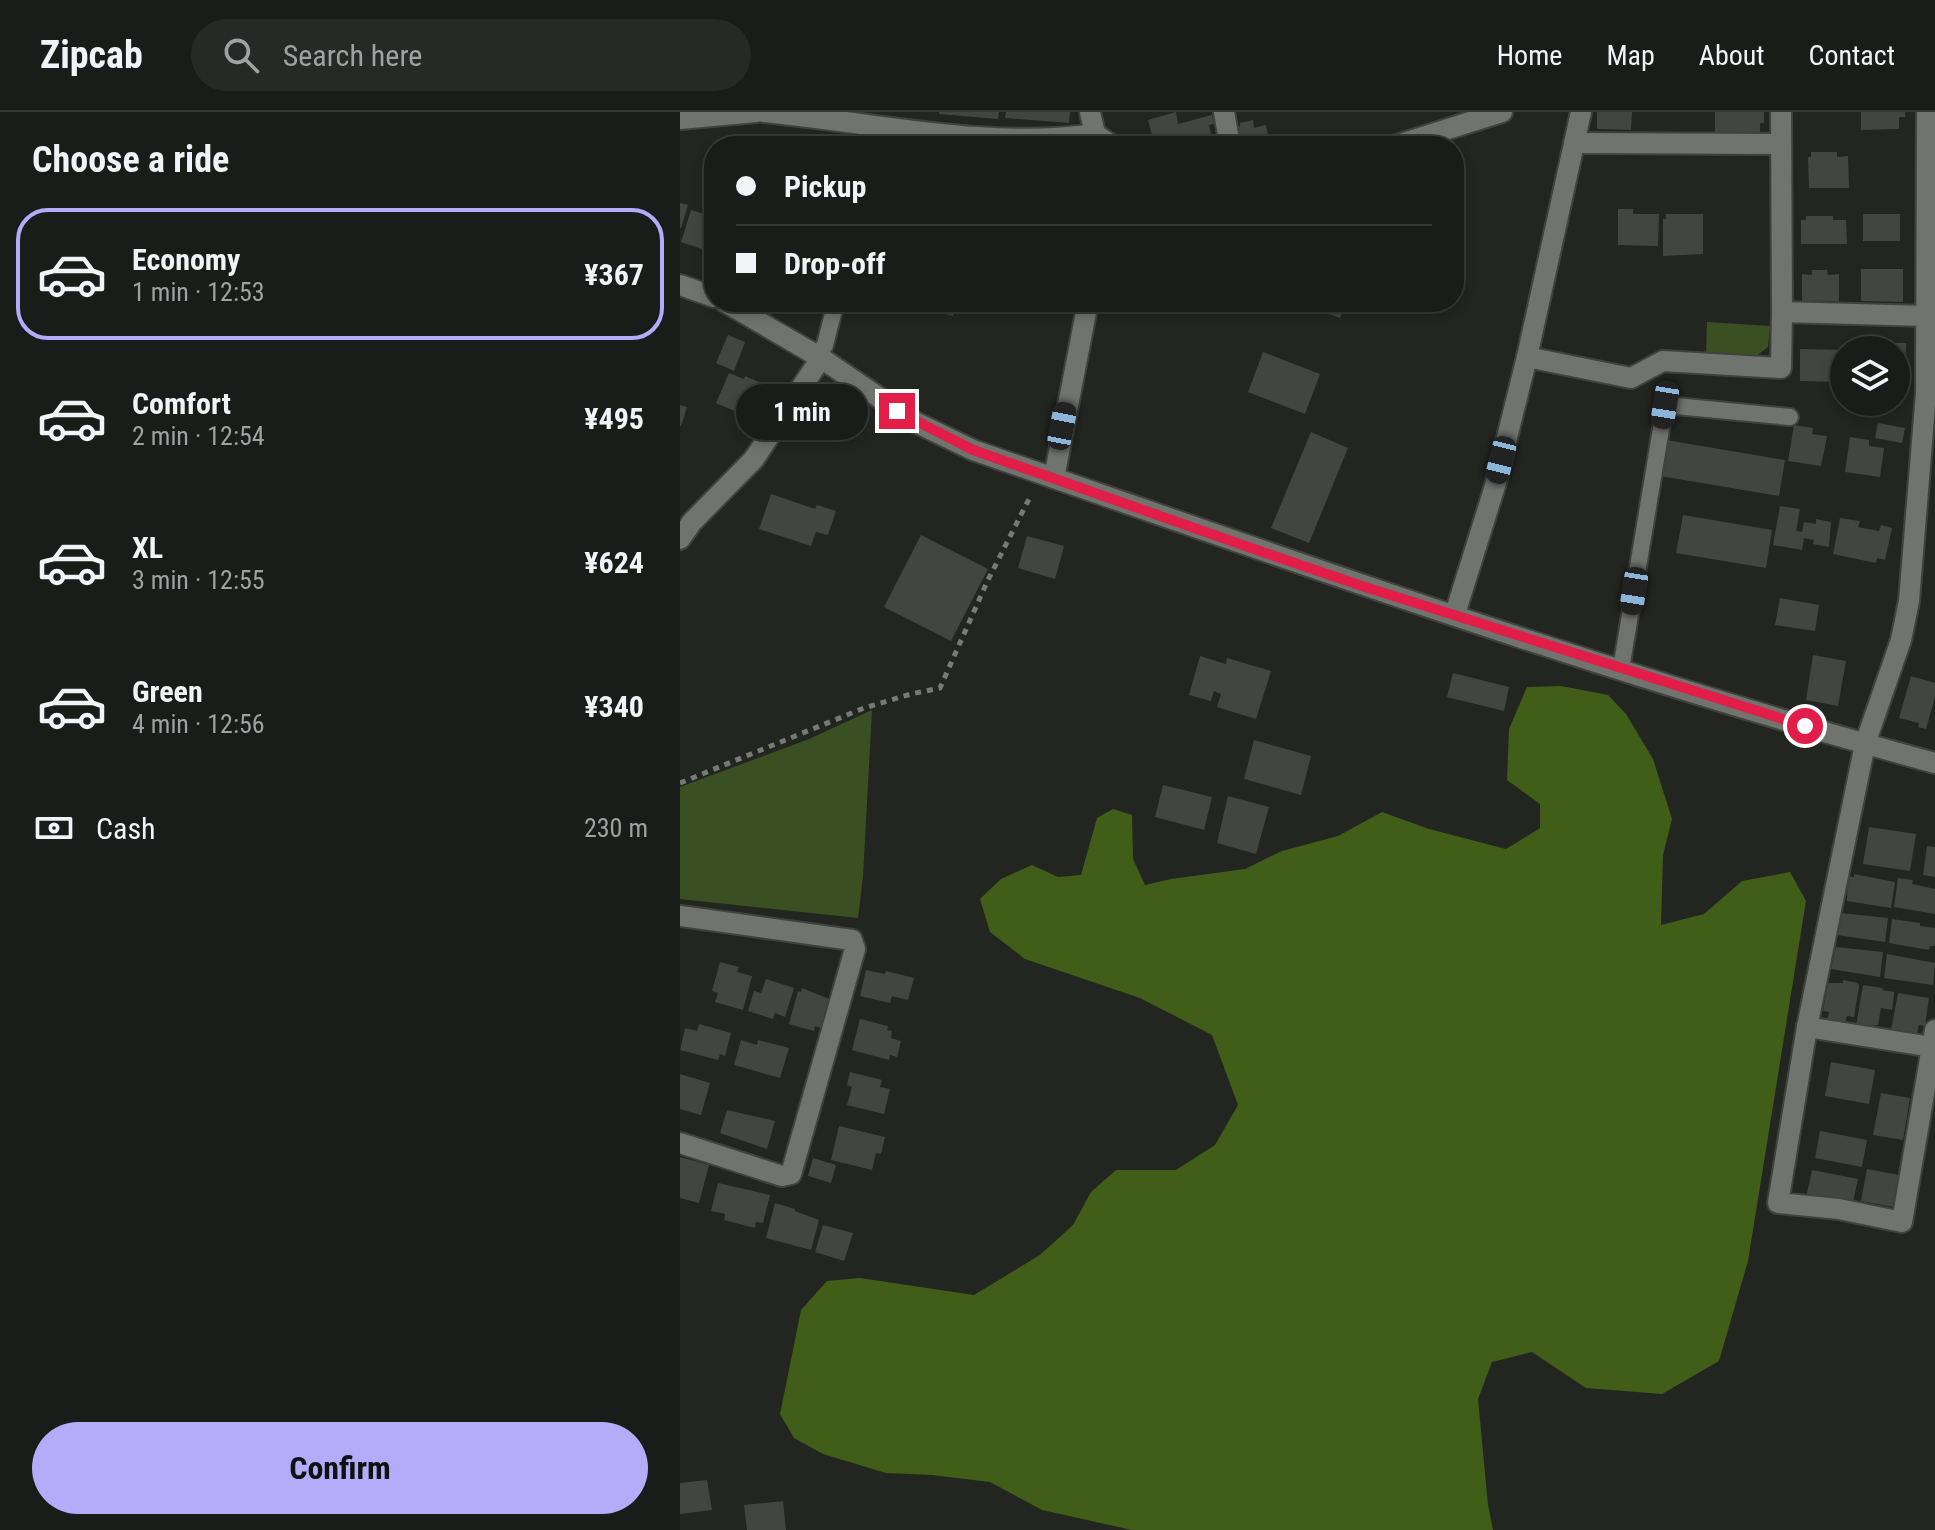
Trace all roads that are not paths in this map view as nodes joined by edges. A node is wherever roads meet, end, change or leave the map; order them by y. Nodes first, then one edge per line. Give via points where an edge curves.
1 (756, 112) edge
2 (764, 112) edge
3 (1090, 112) edge
4 (1224, 112) edge
5 (1502, 112) edge
6 (1581, 112) edge
7 (1781, 112) edge
8 (1927, 112) edge
9 (680, 119) edge
10 (1095, 134) junction
11 (981, 136) edge
12 (1082, 136) edge
13 (1098, 136) edge
14 (1228, 136) edge
15 (1426, 136) edge
16 (1574, 143) junction
17 (1781, 144) junction
18 (680, 285) edge
19 (704, 293) edge
20 (742, 312) edge
21 (833, 312) edge
22 (1086, 312) edge
23 (1782, 312) junction
24 (1926, 316) junction
25 (819, 357) junction
26 (1527, 357) junction
27 (1790, 417) dead end
28 (1048, 476) junction
29 (680, 539) edge
30 (1455, 614) junction
31 (1621, 669) junction
32 (1865, 744) junction
33 (1935, 763) edge
34 (680, 916) edge
35 (1807, 1027) junction
36 (1934, 1038) edge
37 (680, 1143) edge

1 - 9 street
2 - 11 street
3 - 10 street
4 - 14 street
5 - 15 street
6 - 16 street
7 - 17 street
8 - 24 street
10 - 12 street
10 - 13 street
16 - 17 street
16 - 26 street
17 - 23 street
18 - 19 street
20 - 25 street
21 - 25 lane
22 - 28 street
23 - 24 street
23 - 26 street via 1781,368 1663,361 1631,378
24 - 32 street via 1926,393 1909,601
25 - 28 street via 915,422 973,450
25 - 29 street via 754,459
26 - 30 street
27 - 31 lane via 1665,405
28 - 30 street
30 - 31 street
31 - 32 street
32 - 33 street
32 - 35 street
34 - 37 street via 852,940 855,949 791,1174 782,1176
35 - 36 street
35 - 36 street via 1778,1203 1902,1222

